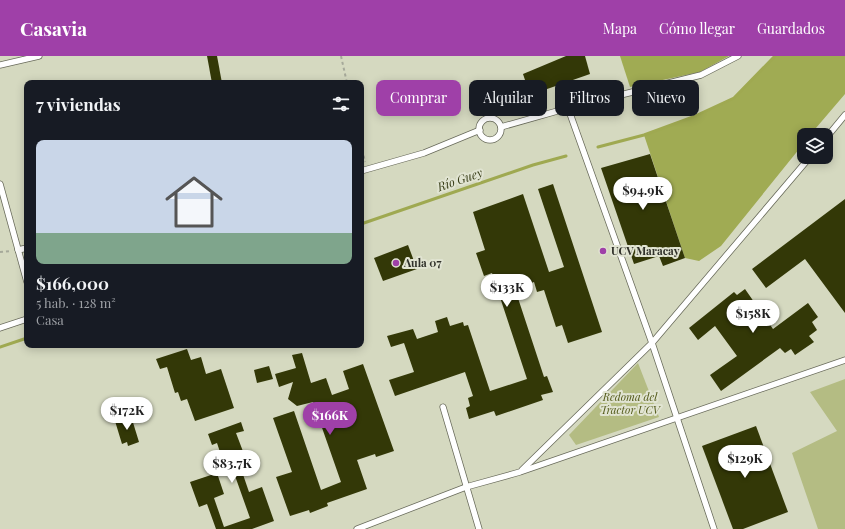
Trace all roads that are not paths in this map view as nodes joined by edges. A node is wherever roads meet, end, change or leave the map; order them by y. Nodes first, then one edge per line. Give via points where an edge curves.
1 (39, 56) edge
2 (738, 56) edge
3 (0, 65) edge
4 (624, 94) edge
5 (555, 112) edge
6 (845, 115) edge
7 (571, 116) edge
8 (501, 127) junction
9 (480, 130) junction
10 (833, 130) edge
11 (804, 164) edge
12 (364, 170) edge
13 (0, 184) edge
14 (24, 249) edge
15 (18, 250) junction
16 (24, 271) edge
17 (24, 320) edge
18 (0, 328) edge
19 (652, 343) junction
20 (845, 360) edge
21 (443, 407) dead end
22 (676, 417) junction
23 (520, 472) junction
24 (466, 487) junction
25 (356, 529) edge
26 (479, 529) edge
27 (714, 529) edge

1 - 3 lane
2 - 4 lane via 701,75
5 - 8 lane
6 - 10 lane
7 - 19 lane
8 - 9 lane via 497,120 489,118 482,122
8 - 9 lane via 499,135 492,139 484,138
9 - 12 lane via 424,153
11 - 19 lane
13 - 15 lane
14 - 15 lane
15 - 16 lane
17 - 18 lane
19 - 22 lane
19 - 23 lane
20 - 22 lane
21 - 24 lane
22 - 23 lane
22 - 27 lane
23 - 24 lane
24 - 25 lane
24 - 26 lane

